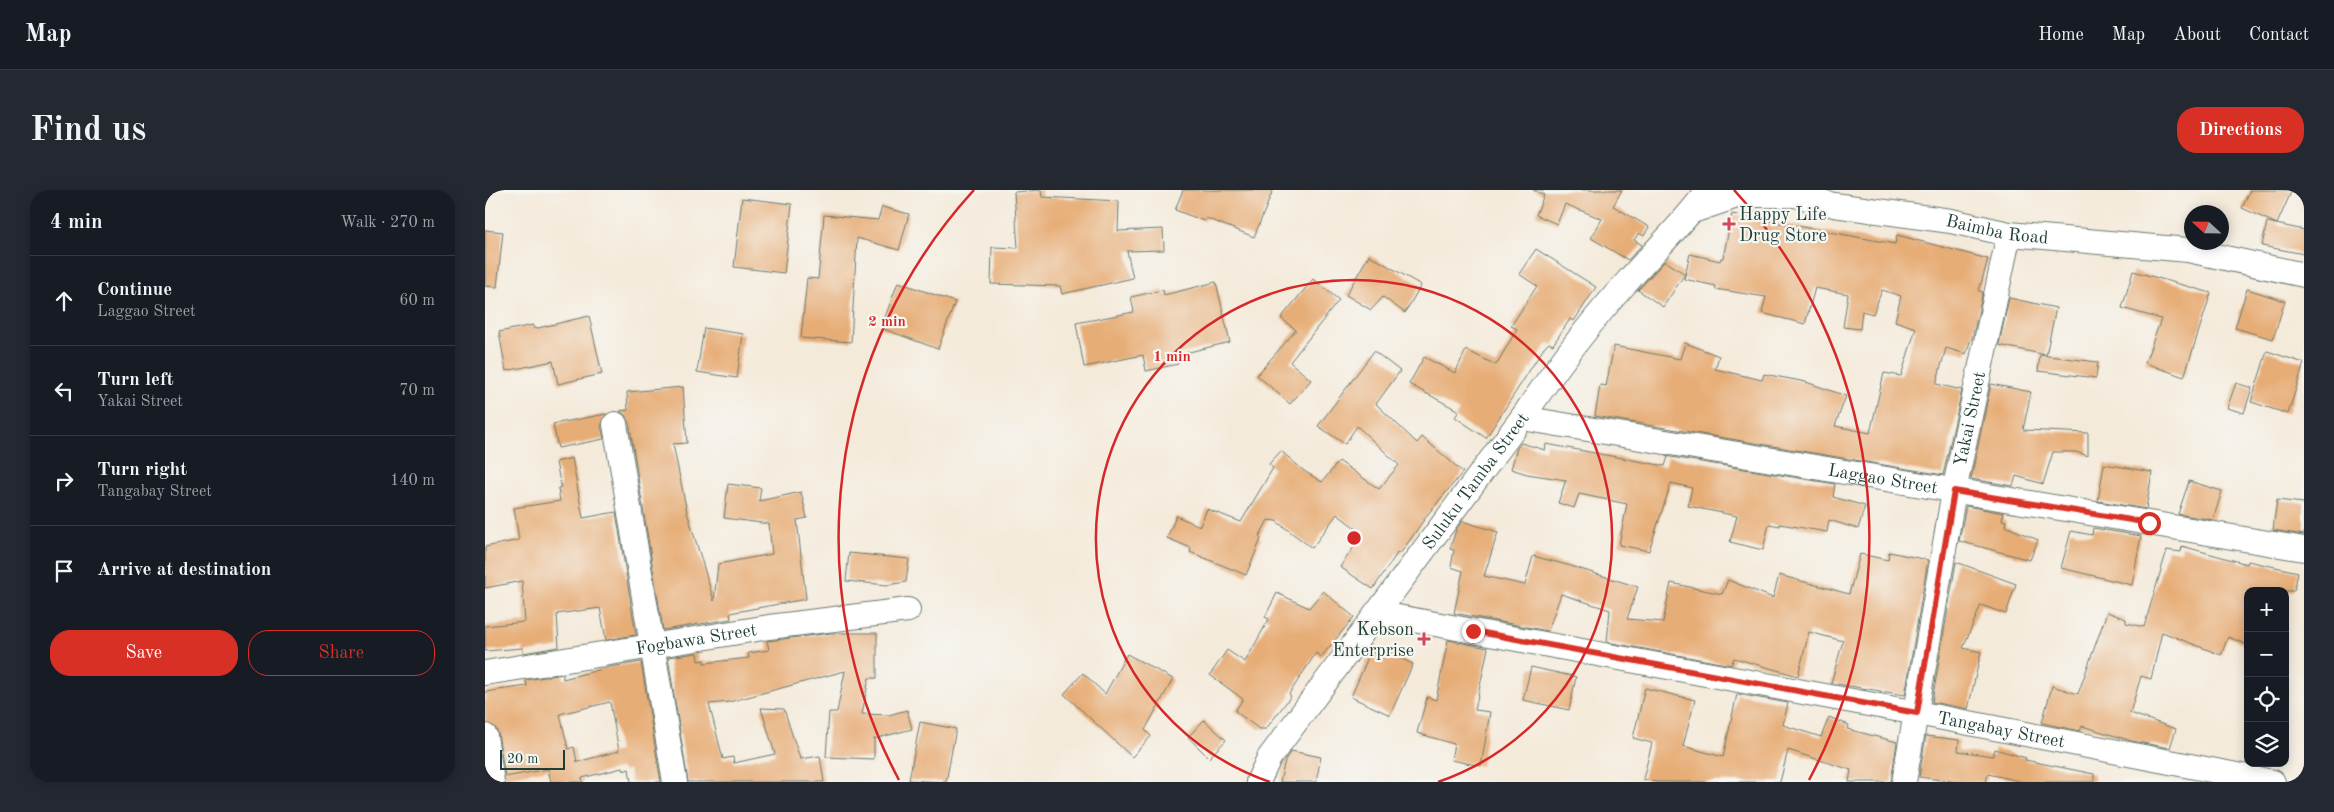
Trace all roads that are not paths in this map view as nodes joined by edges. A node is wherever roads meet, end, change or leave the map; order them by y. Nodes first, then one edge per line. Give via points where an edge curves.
1 (1708, 190) edge
2 (1693, 211) junction
3 (2009, 234) junction
4 (2304, 275) edge
5 (1522, 418) junction
6 (615, 424) dead end
7 (1954, 491) junction
8 (2304, 549) edge
9 (908, 610) dead end
10 (1376, 613) junction
11 (653, 645) junction
12 (485, 673) edge
13 (1917, 713) junction
14 (485, 736) edge
15 (492, 782) edge
16 (675, 782) edge
17 (1258, 782) edge
18 (1904, 782) edge
19 (2273, 782) edge

1 - 2 street, Suluku Tamba Street
2 - 3 street, Baimba Road via 1740,194 1795,195
2 - 5 street, Suluku Tamba Street via 1626,283 1561,361
3 - 4 street, Baimba Road via 2188,250
3 - 7 street, Yakai Street
5 - 7 street, Laggao Street
5 - 10 street, Suluku Tamba Street
6 - 11 street
7 - 8 street, Laggao Street
7 - 13 street, Yakai Street
9 - 11 street, Fogbawa Street
10 - 13 street, Tangabay Street
10 - 17 street, Suluku Tamba Street via 1269,758
11 - 12 street, Fogbawa Street
11 - 16 street
13 - 18 street, Yakai Street
13 - 19 street, Tangabay Street
14 - 15 street

